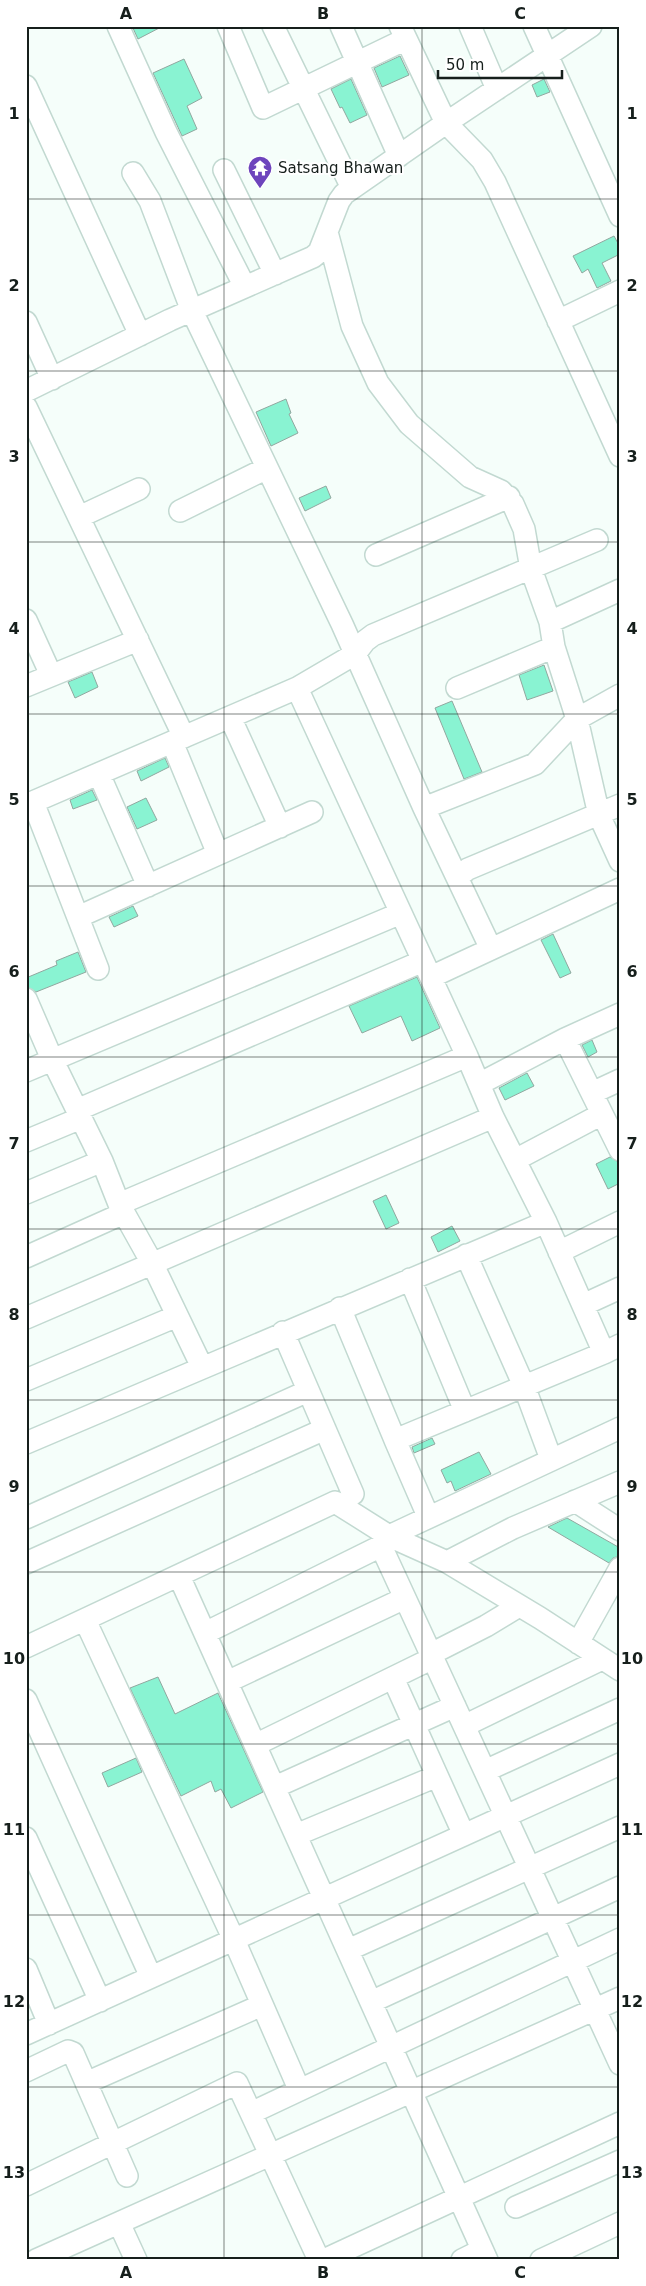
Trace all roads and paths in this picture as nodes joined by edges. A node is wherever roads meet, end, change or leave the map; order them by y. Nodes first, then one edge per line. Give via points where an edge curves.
1 (118, 26) edge
2 (228, 26) edge
3 (273, 26) edge
4 (341, 26) edge
5 (470, 26) edge
6 (534, 26) edge
7 (591, 26) edge
8 (403, 32) edge
9 (547, 55) junction
10 (357, 63) junction
11 (26, 86) edge
12 (304, 89) junction
13 (497, 89) junction
14 (446, 123) junction
15 (399, 156) junction
16 (224, 170) dead end
17 (133, 173) dead end
18 (352, 188) junction
19 (620, 216) edge
20 (327, 232) junction
21 (274, 274) junction
22 (245, 287) junction
23 (620, 291) edge
24 (192, 311) junction
25 (558, 321) junction
26 (26, 322) edge
27 (140, 335) junction
28 (52, 378) junction
29 (26, 391) edge
30 (26, 407) edge
31 (620, 456) edge
32 (267, 468) junction
33 (139, 489) dead end
34 (509, 497) junction
35 (180, 511) dead end
36 (79, 517) junction
37 (597, 540) dead end
38 (376, 555) dead end
39 (531, 570) junction
40 (620, 590) edge
41 (26, 620) edge
42 (550, 622) junction
43 (138, 640) junction
44 (554, 647) junction
45 (355, 654) junction
46 (52, 675) junction
47 (26, 686) edge
48 (297, 688) junction
49 (457, 688) dead end
50 (620, 695) edge
51 (230, 717) junction
52 (577, 719) junction
53 (178, 739) junction
54 (99, 774) junction
55 (30, 804) edge
56 (620, 805) edge
57 (424, 808) junction
58 (312, 812) dead end
59 (599, 815) junction
60 (280, 827) junction
61 (218, 854) junction
62 (620, 861) edge
63 (456, 877) junction
64 (148, 886) junction
65 (620, 889) edge
66 (401, 913) junction
67 (78, 917) junction
68 (491, 949) junction
69 (427, 969) junction
70 (98, 970) dead end
71 (26, 999) edge
72 (620, 1014) edge
73 (565, 1038) junction
74 (467, 1056) junction
75 (52, 1060) junction
76 (26, 1071) edge
77 (620, 1080) edge
78 (480, 1084) junction
79 (592, 1093) junction
80 (79, 1114) junction
81 (602, 1114) junction
82 (493, 1117) junction
83 (26, 1141) edge
84 (620, 1149) edge
85 (102, 1160) junction
86 (515, 1160) junction
87 (26, 1193) edge
88 (122, 1209) junction
89 (546, 1222) junction
90 (620, 1222) edge
91 (559, 1252) junction
92 (466, 1255) junction
93 (26, 1257) edge
94 (152, 1263) junction
95 (410, 1279) junction
96 (620, 1288) edge
97 (583, 1305) junction
98 (340, 1308) junction
99 (178, 1316) junction
100 (26, 1318) edge
101 (283, 1332) junction
102 (612, 1349) edge
103 (202, 1366) junction
104 (26, 1380) edge
105 (524, 1386) junction
106 (308, 1391) junction
107 (465, 1410) junction
108 (620, 1428) edge
109 (325, 1429) junction
110 (395, 1440) junction
111 (26, 1443) edge
112 (551, 1459) junction
113 (620, 1482) edge
114 (353, 1494) dead end
115 (575, 1501) junction
116 (428, 1516) junction
117 (26, 1518) edge
118 (620, 1530) edge
119 (385, 1541) junction
120 (447, 1562) junction
121 (26, 1563) edge
122 (620, 1568) edge
123 (179, 1576) junction
124 (405, 1598) junction
125 (519, 1606) junction
126 (85, 1620) junction
127 (205, 1633) junction
128 (578, 1643) junction
129 (26, 1647) edge
130 (432, 1656) junction
131 (602, 1658) junction
132 (620, 1670) edge
133 (393, 1678) junction
134 (227, 1682) junction
135 (26, 1700) edge
136 (455, 1706) junction
137 (620, 1709) edge
138 (414, 1724) junction
139 (464, 1726) junction
140 (255, 1745) junction
141 (620, 1764) edge
142 (485, 1771) junction
143 (437, 1776) junction
144 (275, 1787) junction
145 (506, 1816) junction
146 (620, 1827) edge
147 (296, 1835) junction
148 (464, 1835) junction
149 (26, 1838) edge
150 (530, 1868) junction
151 (620, 1887) edge
152 (324, 1899) junction
153 (553, 1919) junction
154 (620, 1939) edge
155 (234, 1940) junction
156 (348, 1950) junction
157 (572, 1961) junction
158 (26, 1969) edge
159 (151, 1977) junction
160 (620, 1998) edge
161 (100, 2001) junction
162 (371, 2002) junction
163 (262, 2005) junction
164 (594, 2009) junction
165 (49, 2024) junction
166 (26, 2034) edge
167 (391, 2047) junction
168 (620, 2064) edge
169 (26, 2071) edge
170 (86, 2083) junction
171 (299, 2089) junction
172 (411, 2092) junction
173 (251, 2113) junction
174 (620, 2123) edge
175 (112, 2143) junction
176 (270, 2155) junction
177 (620, 2161) edge
178 (127, 2176) dead end
179 (26, 2185) edge
180 (459, 2198) junction
181 (516, 2207) dead end
182 (119, 2222) junction
183 (620, 2223) edge
184 (484, 2255) edge
185 (36, 2260) edge
186 (136, 2260) edge
187 (319, 2260) edge
188 (324, 2260) edge
189 (462, 2260) edge
190 (540, 2260) edge

1 - 22 street via 158,116
2 - 12 street via 263,108
3 - 12 street
4 - 10 street
5 - 13 street
6 - 9 street
7 - 9 street
8 - 10 street
8 - 14 street
9 - 13 street
9 - 19 street
10 - 12 street
10 - 15 street
11 - 27 street
12 - 18 street
13 - 14 street
14 - 15 street
14 - 25 street via 482,160 496,182
15 - 18 street
16 - 21 street
17 - 24 street via 150,201
18 - 20 street via 339,201
20 - 21 street via 319,252 313,257
20 - 34 street via 352,326 378,383 409,424 470,477
21 - 22 street
22 - 24 street
23 - 25 street
24 - 27 street
24 - 32 street
25 - 31 street
26 - 28 street
27 - 28 street
28 - 29 street
30 - 36 street
32 - 35 street
32 - 45 street
33 - 36 street
34 - 38 street
34 - 39 street via 524,529
36 - 43 street
37 - 39 street
39 - 42 street
39 - 45 street via 373,635
40 - 42 street
41 - 46 street
42 - 44 street
43 - 46 street
43 - 53 street
44 - 49 street
44 - 52 street
45 - 48 street
45 - 57 street
46 - 47 street
48 - 51 street
48 - 66 street
50 - 52 street
51 - 53 street
51 - 60 street
52 - 57 street via 535,764
52 - 59 street
53 - 54 street
53 - 61 street
54 - 55 street
54 - 64 street
55 - 67 street
56 - 59 street
57 - 63 street
58 - 60 street
59 - 62 street
59 - 63 street via 468,869
60 - 61 street
61 - 64 street
63 - 68 street
64 - 67 street
65 - 68 street
66 - 69 street
66 - 75 street
67 - 70 street
68 - 69 street
69 - 74 street
69 - 80 street
71 - 75 street
72 - 73 street
73 - 78 street
73 - 79 street
74 - 78 street
74 - 88 street
75 - 76 street
75 - 80 street
77 - 79 street
78 - 82 street
79 - 81 street
80 - 83 street
80 - 85 street
81 - 84 street
81 - 86 street
82 - 86 street
82 - 94 street
85 - 87 street
85 - 88 street
86 - 89 street
88 - 93 street
88 - 94 street
89 - 91 street
89 - 92 street
90 - 91 street
91 - 97 street
92 - 95 street
92 - 105 street
94 - 99 street
94 - 100 street
95 - 98 street
95 - 107 street
96 - 97 street
97 - 102 street
98 - 101 street
98 - 110 street
99 - 103 street
99 - 104 street
101 - 103 street
101 - 106 street
102 - 105 street
103 - 111 street
105 - 107 street
105 - 112 street
106 - 109 street
106 - 117 street
107 - 110 street
108 - 112 street
109 - 114 street
109 - 121 street
110 - 116 street
112 - 116 street
113 - 115 street
115 - 118 street
115 - 120 street
116 - 119 street
119 - 120 street
119 - 123 street via 335,1502
119 - 124 street
119 - 127 street
120 - 125 street
122 - 128 street
123 - 126 street
123 - 127 street
124 - 130 street
124 - 134 street
125 - 128 street
125 - 130 street
126 - 129 street
126 - 155 street
127 - 134 street
128 - 131 street
130 - 133 street
130 - 136 street
131 - 132 street
131 - 139 street
133 - 138 street
133 - 140 street
134 - 140 street
135 - 159 street
136 - 138 street
136 - 139 street
137 - 142 street
138 - 143 street
138 - 144 street
139 - 142 street
140 - 144 street
141 - 145 street
142 - 145 street
143 - 147 street
143 - 148 street
144 - 147 street
145 - 148 street
145 - 150 street
146 - 150 street
147 - 152 street
148 - 152 street
149 - 161 street
150 - 153 street
150 - 156 street
151 - 153 street
152 - 155 street
152 - 156 street
153 - 157 street
153 - 162 street
154 - 157 street
155 - 159 street
155 - 163 street
156 - 162 street
157 - 164 street
157 - 167 street
158 - 165 street
159 - 161 street
160 - 164 street
161 - 165 street
162 - 167 street
163 - 170 street
163 - 171 street
164 - 168 street
164 - 172 street
165 - 166 street
167 - 171 street
167 - 172 street
169 - 170 street via 70,2050
170 - 175 street
171 - 173 street
172 - 176 street
172 - 180 street
173 - 175 street via 237,2083
173 - 176 street
174 - 180 street
175 - 178 street
175 - 179 street
176 - 182 street
176 - 187 street
177 - 181 street
180 - 184 street
180 - 188 street
182 - 185 street
182 - 186 street
183 - 190 street
184 - 189 street

